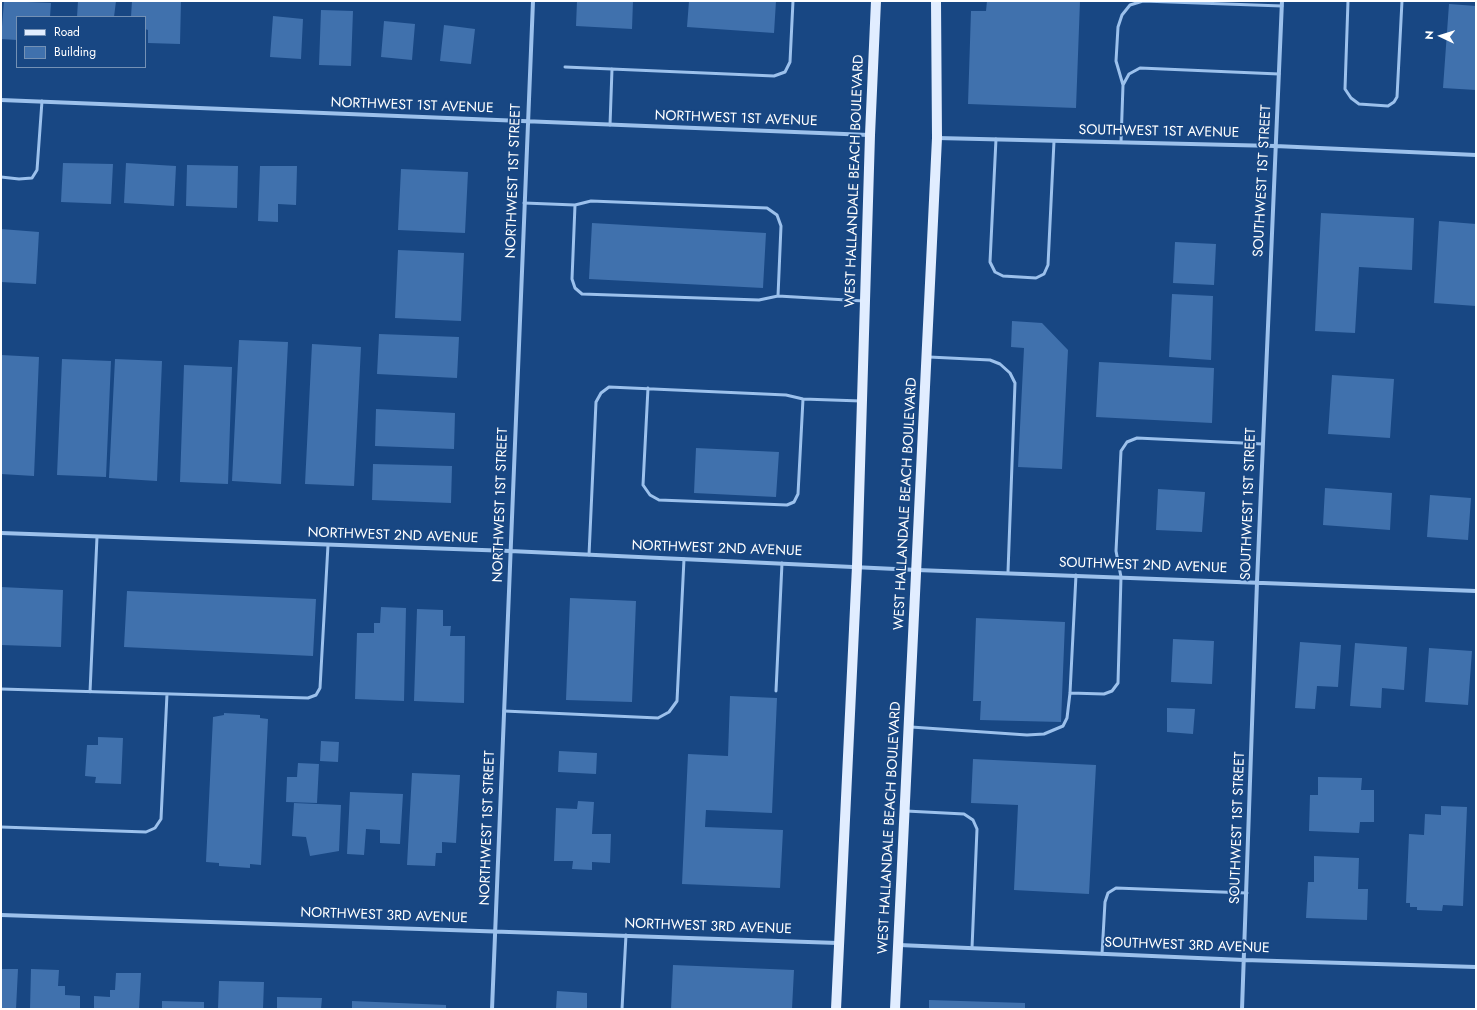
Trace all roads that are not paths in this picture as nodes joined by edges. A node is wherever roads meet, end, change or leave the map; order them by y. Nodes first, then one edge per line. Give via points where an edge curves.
1 (533, 1) edge
2 (793, 1) edge
3 (876, 1) edge
4 (936, 1) edge
5 (1282, 1) edge
6 (1348, 1) edge
7 (1402, 1) edge
8 (1282, 6) junction
9 (565, 67) dead end
10 (612, 69) junction
11 (1278, 74) junction
12 (1123, 85) junction
13 (1, 100) edge
14 (42, 101) junction
15 (527, 122) junction
16 (610, 125) junction
17 (870, 135) junction
18 (937, 138) junction
19 (996, 139) junction
20 (1054, 141) junction
21 (1121, 142) junction
22 (1275, 146) junction
23 (1476, 155) edge
24 (1, 177) edge
25 (524, 203) junction
26 (575, 205) junction
27 (778, 296) junction
28 (865, 301) junction
29 (927, 357) junction
30 (648, 388) junction
31 (803, 399) junction
32 (862, 401) junction
33 (1263, 444) junction
34 (1, 533) edge
35 (97, 537) junction
36 (328, 545) junction
37 (510, 551) junction
38 (589, 555) junction
39 (684, 559) junction
40 (782, 563) junction
41 (857, 566) junction
42 (917, 570) junction
43 (1008, 572) junction
44 (1076, 575) junction
45 (1122, 577) junction
46 (1257, 582) junction
47 (1476, 591) edge
48 (1, 689) edge
49 (776, 690) dead end
50 (90, 692) junction
51 (1070, 693) junction
52 (167, 694) junction
53 (504, 711) junction
54 (909, 727) junction
55 (905, 811) junction
56 (1, 827) edge
57 (1247, 893) junction
58 (1, 915) edge
59 (495, 930) junction
60 (626, 935) junction
61 (838, 943) junction
62 (898, 945) junction
63 (972, 948) junction
64 (1102, 954) junction
65 (1244, 960) junction
66 (1476, 967) edge
67 (492, 1009) edge
68 (622, 1009) edge
69 (836, 1009) edge
70 (895, 1009) edge
71 (1242, 1009) edge

1 - 15 street, NORTHWEST 1ST STREET
2 - 10 lane via 790,62 785,72 774,76
3 - 17 main road, WEST HALLANDALE BEACH BOULEVARD
4 - 18 main road, WEST HALLANDALE BEACH BOULEVARD
5 - 8 street, SOUTHWEST 1ST STREET
6 - 7 lane via 1345,89 1350,98 1359,104 1388,106 1398,97
8 - 11 street, SOUTHWEST 1ST STREET
8 - 12 lane via 1143,1 1130,5 1122,15 1118,27 1116,62
9 - 10 lane
10 - 16 lane
11 - 12 lane via 1140,68 1129,74
11 - 22 street, SOUTHWEST 1ST STREET
12 - 21 lane
13 - 14 street, NORTHWEST 1ST AVENUE
14 - 15 street, NORTHWEST 1ST AVENUE
14 - 24 lane via 37,170 32,178
15 - 16 street, NORTHWEST 1ST AVENUE
15 - 25 street, NORTHWEST 1ST STREET
16 - 17 street, NORTHWEST 1ST AVENUE
17 - 28 main road, WEST HALLANDALE BEACH BOULEVARD
18 - 19 street, SOUTHWEST 1ST AVENUE
18 - 29 main road, WEST HALLANDALE BEACH BOULEVARD
19 - 20 street, SOUTHWEST 1ST AVENUE
19 - 20 lane via 990,262 995,272 1003,276 1036,278 1044,274 1048,265
20 - 21 street, SOUTHWEST 1ST AVENUE
21 - 22 street, SOUTHWEST 1ST AVENUE
22 - 23 street, SOUTHWEST 1ST AVENUE
22 - 33 street, SOUTHWEST 1ST STREET
25 - 26 lane
25 - 37 street, NORTHWEST 1ST STREET
26 - 27 lane via 591,201 767,208 777,214 781,226
26 - 27 lane via 572,279 575,288 582,294 759,300
27 - 28 lane
28 - 32 main road, WEST HALLANDALE BEACH BOULEVARD
29 - 42 main road, WEST HALLANDALE BEACH BOULEVARD
29 - 43 lane via 990,360 1000,364 1010,373 1015,383
30 - 31 lane via 786,395
30 - 31 lane via 643,485 650,495 659,500 787,506 794,502 798,494
30 - 38 lane via 609,387 601,393 596,402
31 - 32 lane
32 - 41 main road, WEST HALLANDALE BEACH BOULEVARD
33 - 45 lane via 1137,438 1127,442 1121,451 1116,551
33 - 46 street, SOUTHWEST 1ST STREET
34 - 35 street, NORTHWEST 2ND AVENUE
35 - 36 street, NORTHWEST 2ND AVENUE
35 - 50 lane
36 - 37 street, NORTHWEST 2ND AVENUE
36 - 52 lane via 320,688 316,695 308,698
37 - 38 street, NORTHWEST 2ND AVENUE
37 - 53 street, NORTHWEST 1ST STREET
38 - 39 street, NORTHWEST 2ND AVENUE
39 - 40 street, NORTHWEST 2ND AVENUE
39 - 53 lane via 676,701 669,712 658,718
40 - 41 street, NORTHWEST 2ND AVENUE
40 - 49 lane
41 - 42 street, SOUTHWEST 2ND AVENUE
41 - 61 main road, WEST HALLANDALE BEACH BOULEVARD
42 - 43 street, SOUTHWEST 2ND AVENUE
42 - 54 main road, WEST HALLANDALE BEACH BOULEVARD
43 - 44 street, SOUTHWEST 2ND AVENUE
44 - 45 street, SOUTHWEST 2ND AVENUE
44 - 51 lane
45 - 46 street, SOUTHWEST 2ND AVENUE
45 - 51 lane via 1118,683 1112,691 1104,694
46 - 47 street, SOUTHWEST 2ND AVENUE
46 - 57 street, SOUTHWEST 1ST STREET
48 - 50 lane
50 - 52 lane
51 - 54 lane via 1067,718 1063,726 1044,734
52 - 56 lane via 161,819 155,828 146,832
53 - 59 street, NORTHWEST 1ST STREET
54 - 55 main road, WEST HALLANDALE BEACH BOULEVARD
55 - 62 main road, WEST HALLANDALE BEACH BOULEVARD
55 - 63 lane via 964,814 973,820 977,829
57 - 64 lane via 1116,888 1108,893 1105,902
57 - 65 street, SOUTHWEST 1ST STREET
58 - 59 street, NORTHWEST 3RD AVENUE
59 - 60 street, NORTHWEST 3RD AVENUE
59 - 67 street, NORTHWEST 1ST STREET
60 - 61 street, NORTHWEST 3RD AVENUE
60 - 68 lane
61 - 69 main road, WEST HALLANDALE BEACH BOULEVARD
62 - 63 street, SOUTHWEST 3RD AVENUE
62 - 70 main road, WEST HALLANDALE BEACH BOULEVARD
63 - 64 street, SOUTHWEST 3RD AVENUE
64 - 65 street, SOUTHWEST 3RD AVENUE
65 - 66 street, SOUTHWEST 3RD AVENUE
65 - 71 street, SOUTHWEST 1ST STREET

